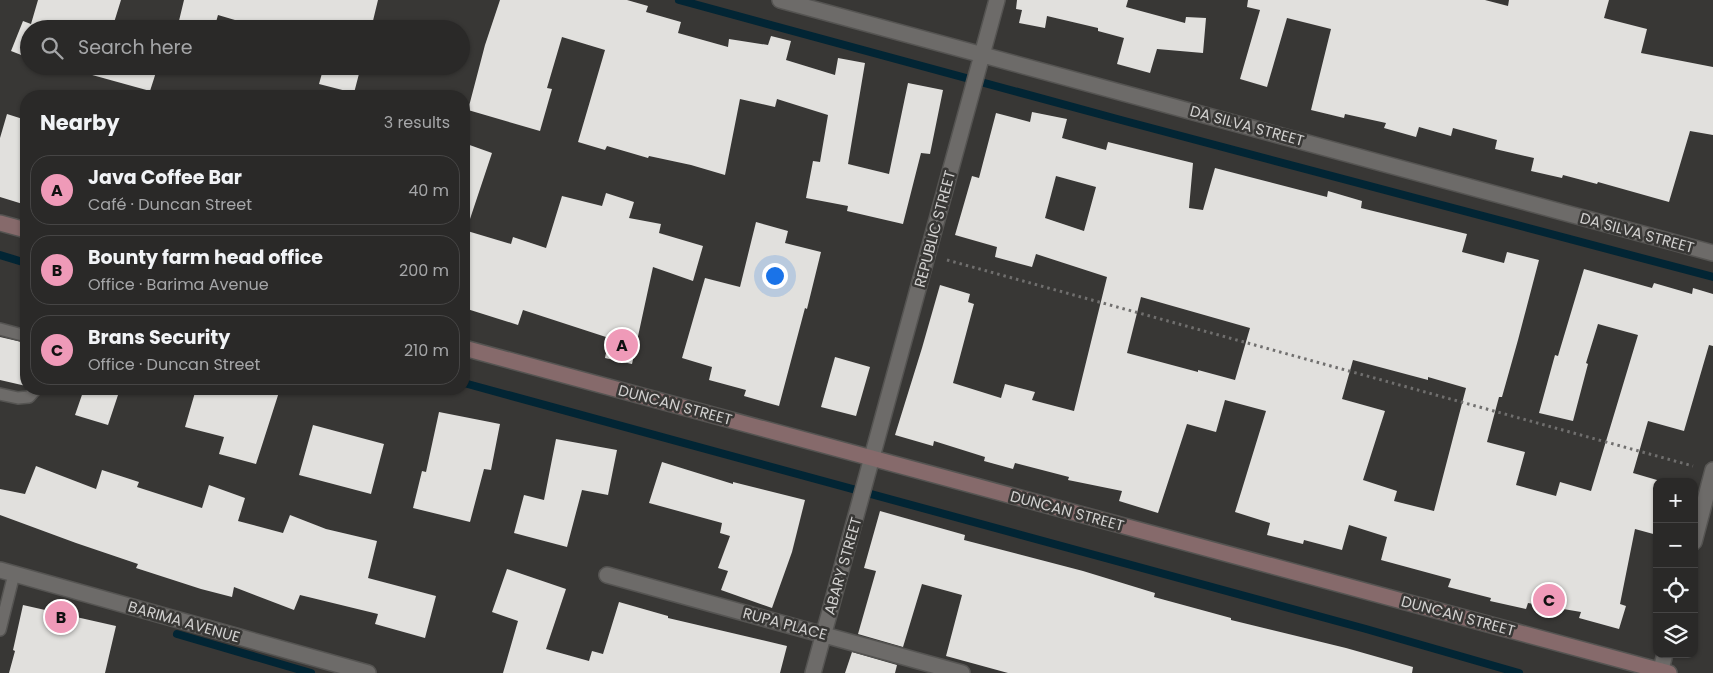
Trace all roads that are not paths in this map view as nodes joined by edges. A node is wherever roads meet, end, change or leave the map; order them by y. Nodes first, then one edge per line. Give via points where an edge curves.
1 (780, 0) edge
2 (997, 0) edge
3 (981, 58) junction
4 (0, 223) edge
5 (20, 228) edge
6 (1713, 253) edge
7 (0, 329) edge
8 (20, 334) edge
9 (470, 350) edge
10 (0, 394) edge
11 (31, 395) edge
12 (871, 466) junction
13 (1713, 470) edge
14 (1698, 527) edge
15 (7, 572) edge
16 (607, 575) dead end
17 (0, 630) edge
18 (824, 635) junction
19 (1665, 658) edge
20 (1664, 672) edge
21 (368, 673) edge
22 (813, 673) edge
23 (962, 673) edge

1 - 3 street, DA SILVA STREET
2 - 3 street, REPUBLIC STREET
3 - 6 street, DA SILVA STREET
3 - 12 street, REPUBLIC STREET
4 - 5 street
7 - 8 lane
9 - 12 street, DUNCAN STREET
10 - 11 lane via 18,398
12 - 18 street, ABARY STREET
12 - 20 street, DUNCAN STREET
13 - 14 street
15 - 17 lane
15 - 21 street, BARIMA AVENUE
16 - 18 street, RUPA PLACE
18 - 22 street, ABARY STREET
18 - 23 street, RUPA PLACE
19 - 20 street

